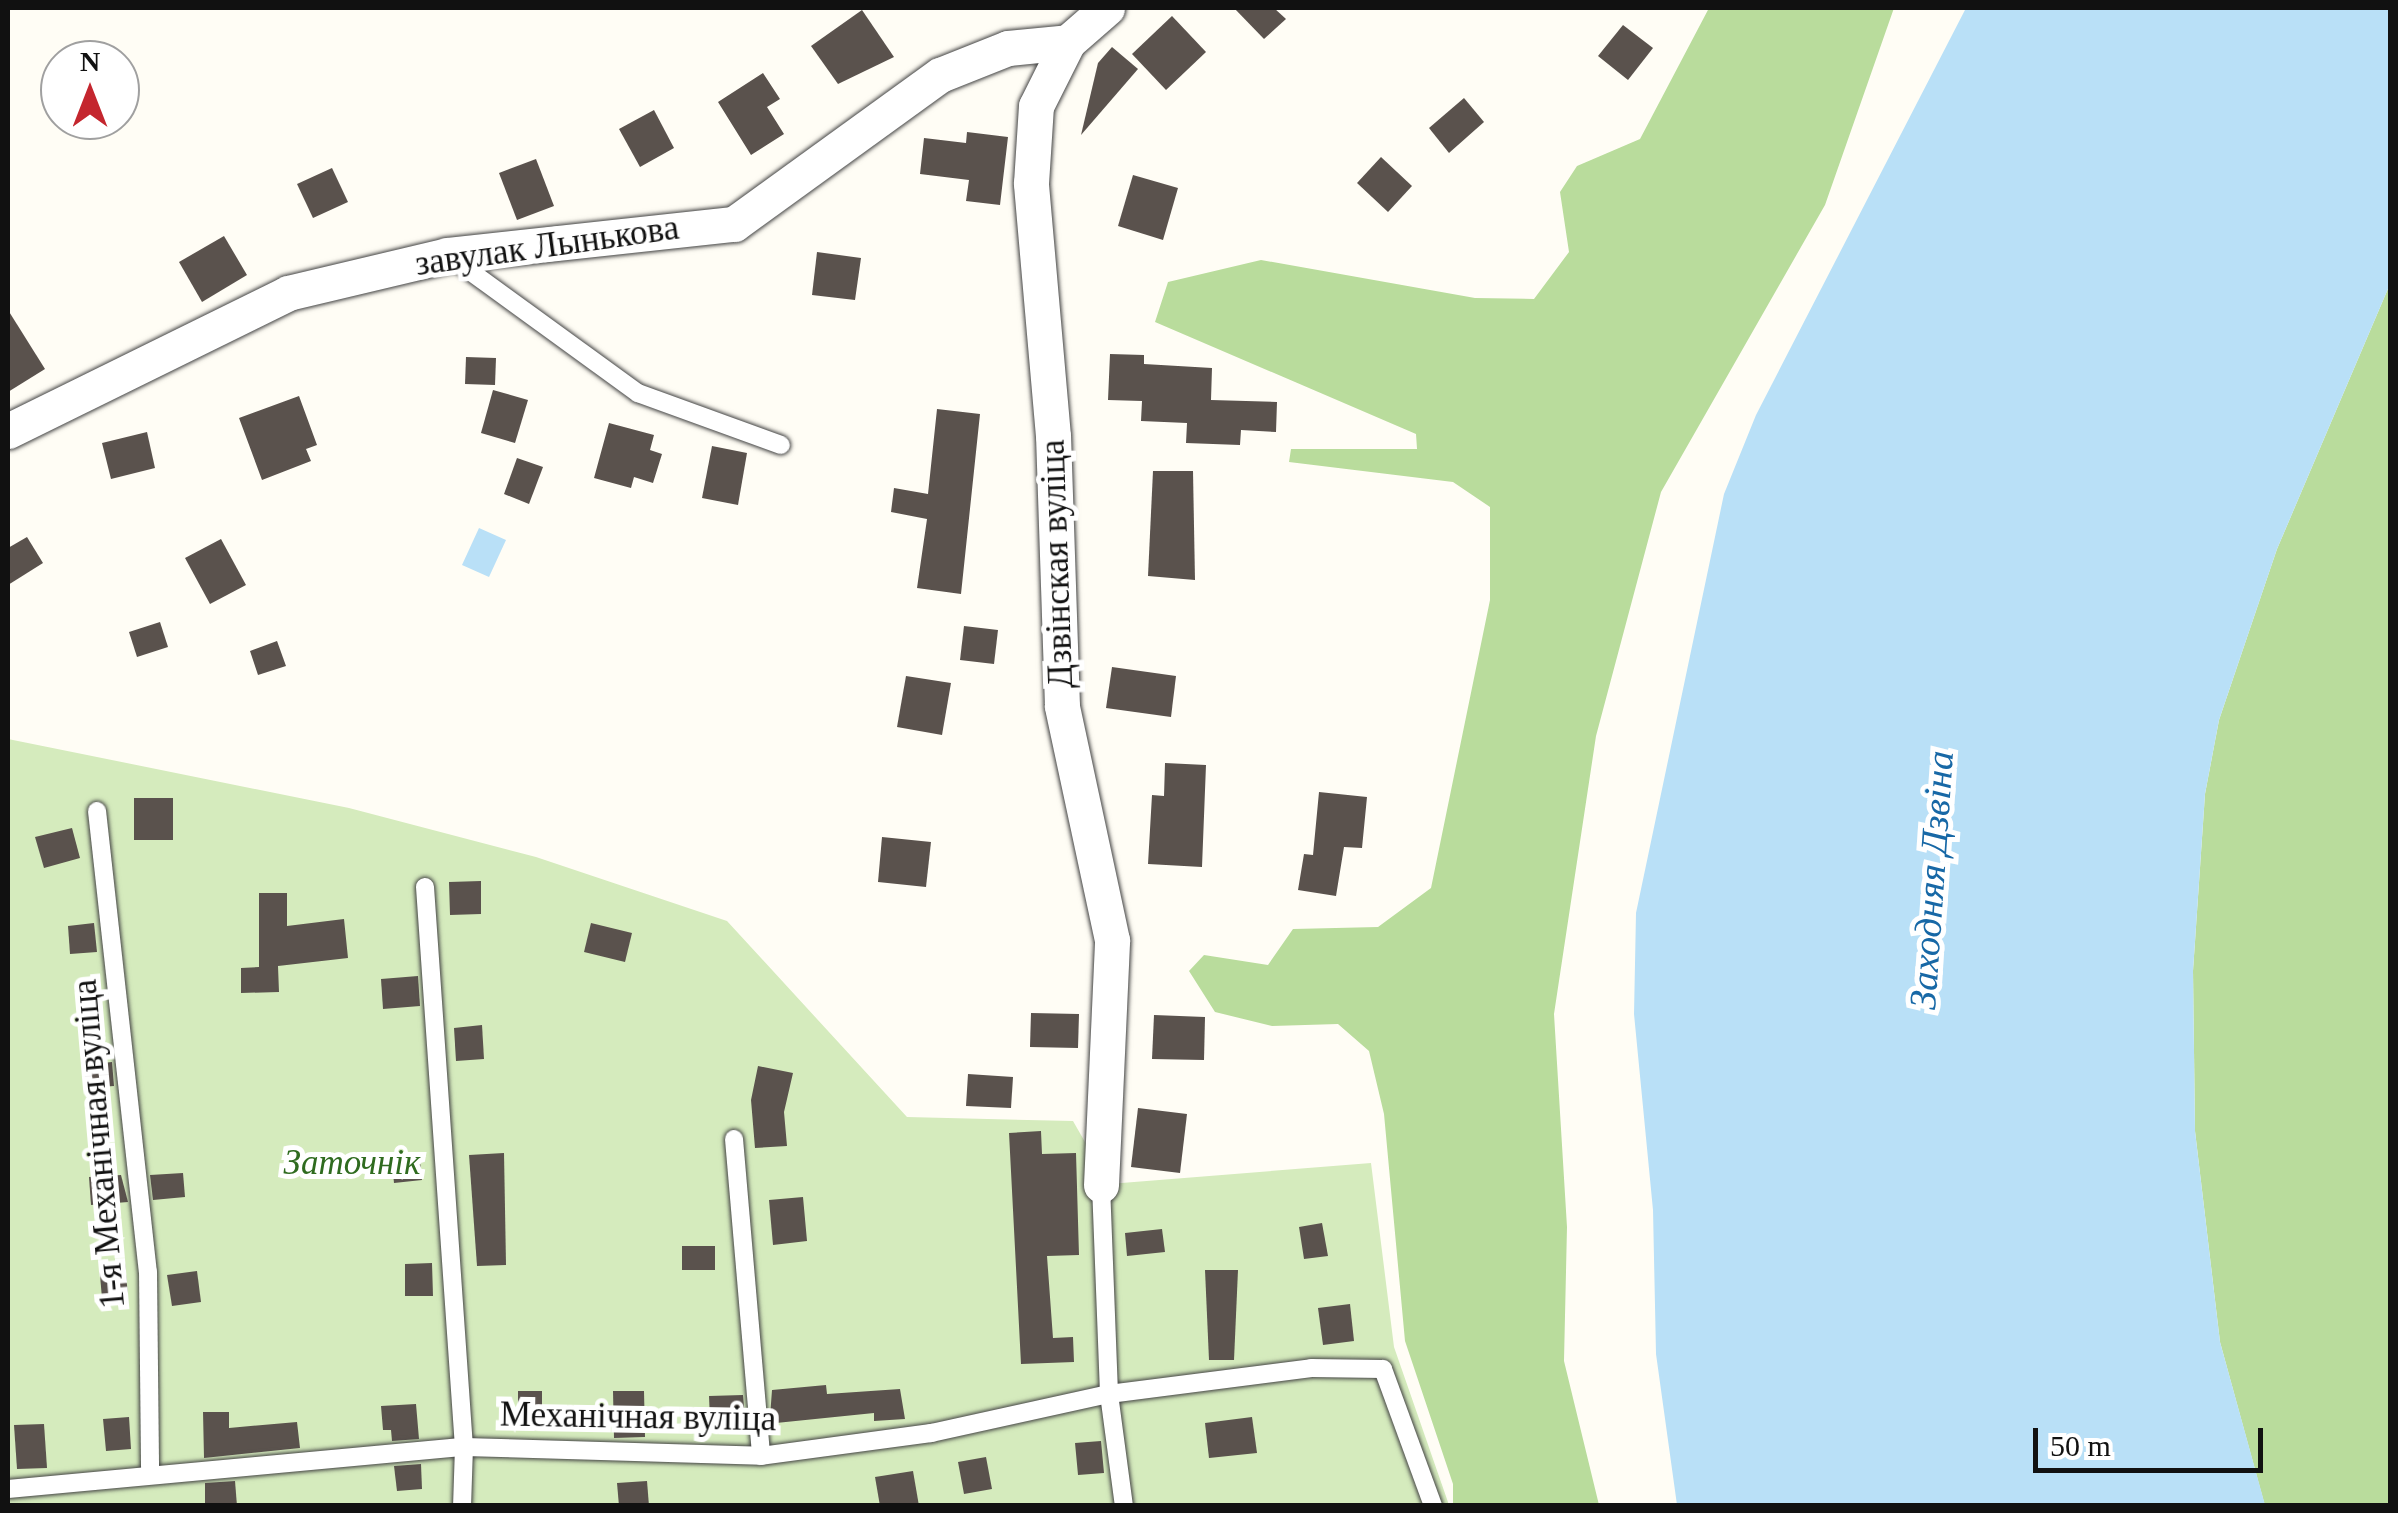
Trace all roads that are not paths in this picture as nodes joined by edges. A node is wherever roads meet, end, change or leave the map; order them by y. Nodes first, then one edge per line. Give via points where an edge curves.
1 (1107, 8) edge
2 (1068, 42) junction
3 (447, 255) junction
4 (8, 431) edge
5 (781, 445) dead end
6 (96, 811) dead end
7 (425, 887) dead end
8 (734, 1139) dead end
9 (1101, 1184) joint
10 (1109, 1394) junction
11 (464, 1447) junction
12 (762, 1456) junction
13 (150, 1472) junction
14 (8, 1488) edge
15 (462, 1506) edge
16 (1124, 1506) edge
17 (1433, 1506) edge

1 - 2 street, Дзвінская вуліца
2 - 3 street, завулак Лынькова via 1008,48 940,75 734,224
2 - 9 street, Дзвінская вуліца via 1036,106 1031,183 1053,436 1062,706 1112,940
3 - 4 street, завулак Лынькова via 288,293
3 - 5 lane via 638,392
6 - 13 lane, 1-я Механічная вуліца via 148,1272
7 - 11 lane
8 - 12 lane
9 - 10 lane
10 - 12 lane, Механічная вуліца via 931,1433
10 - 16 lane
10 - 17 lane, Механічная вуліца via 1311,1368 1383,1369
11 - 12 lane, Механічная вуліца
11 - 13 lane, Механічная вуліца
11 - 15 lane
13 - 14 lane, Механічная вуліца

